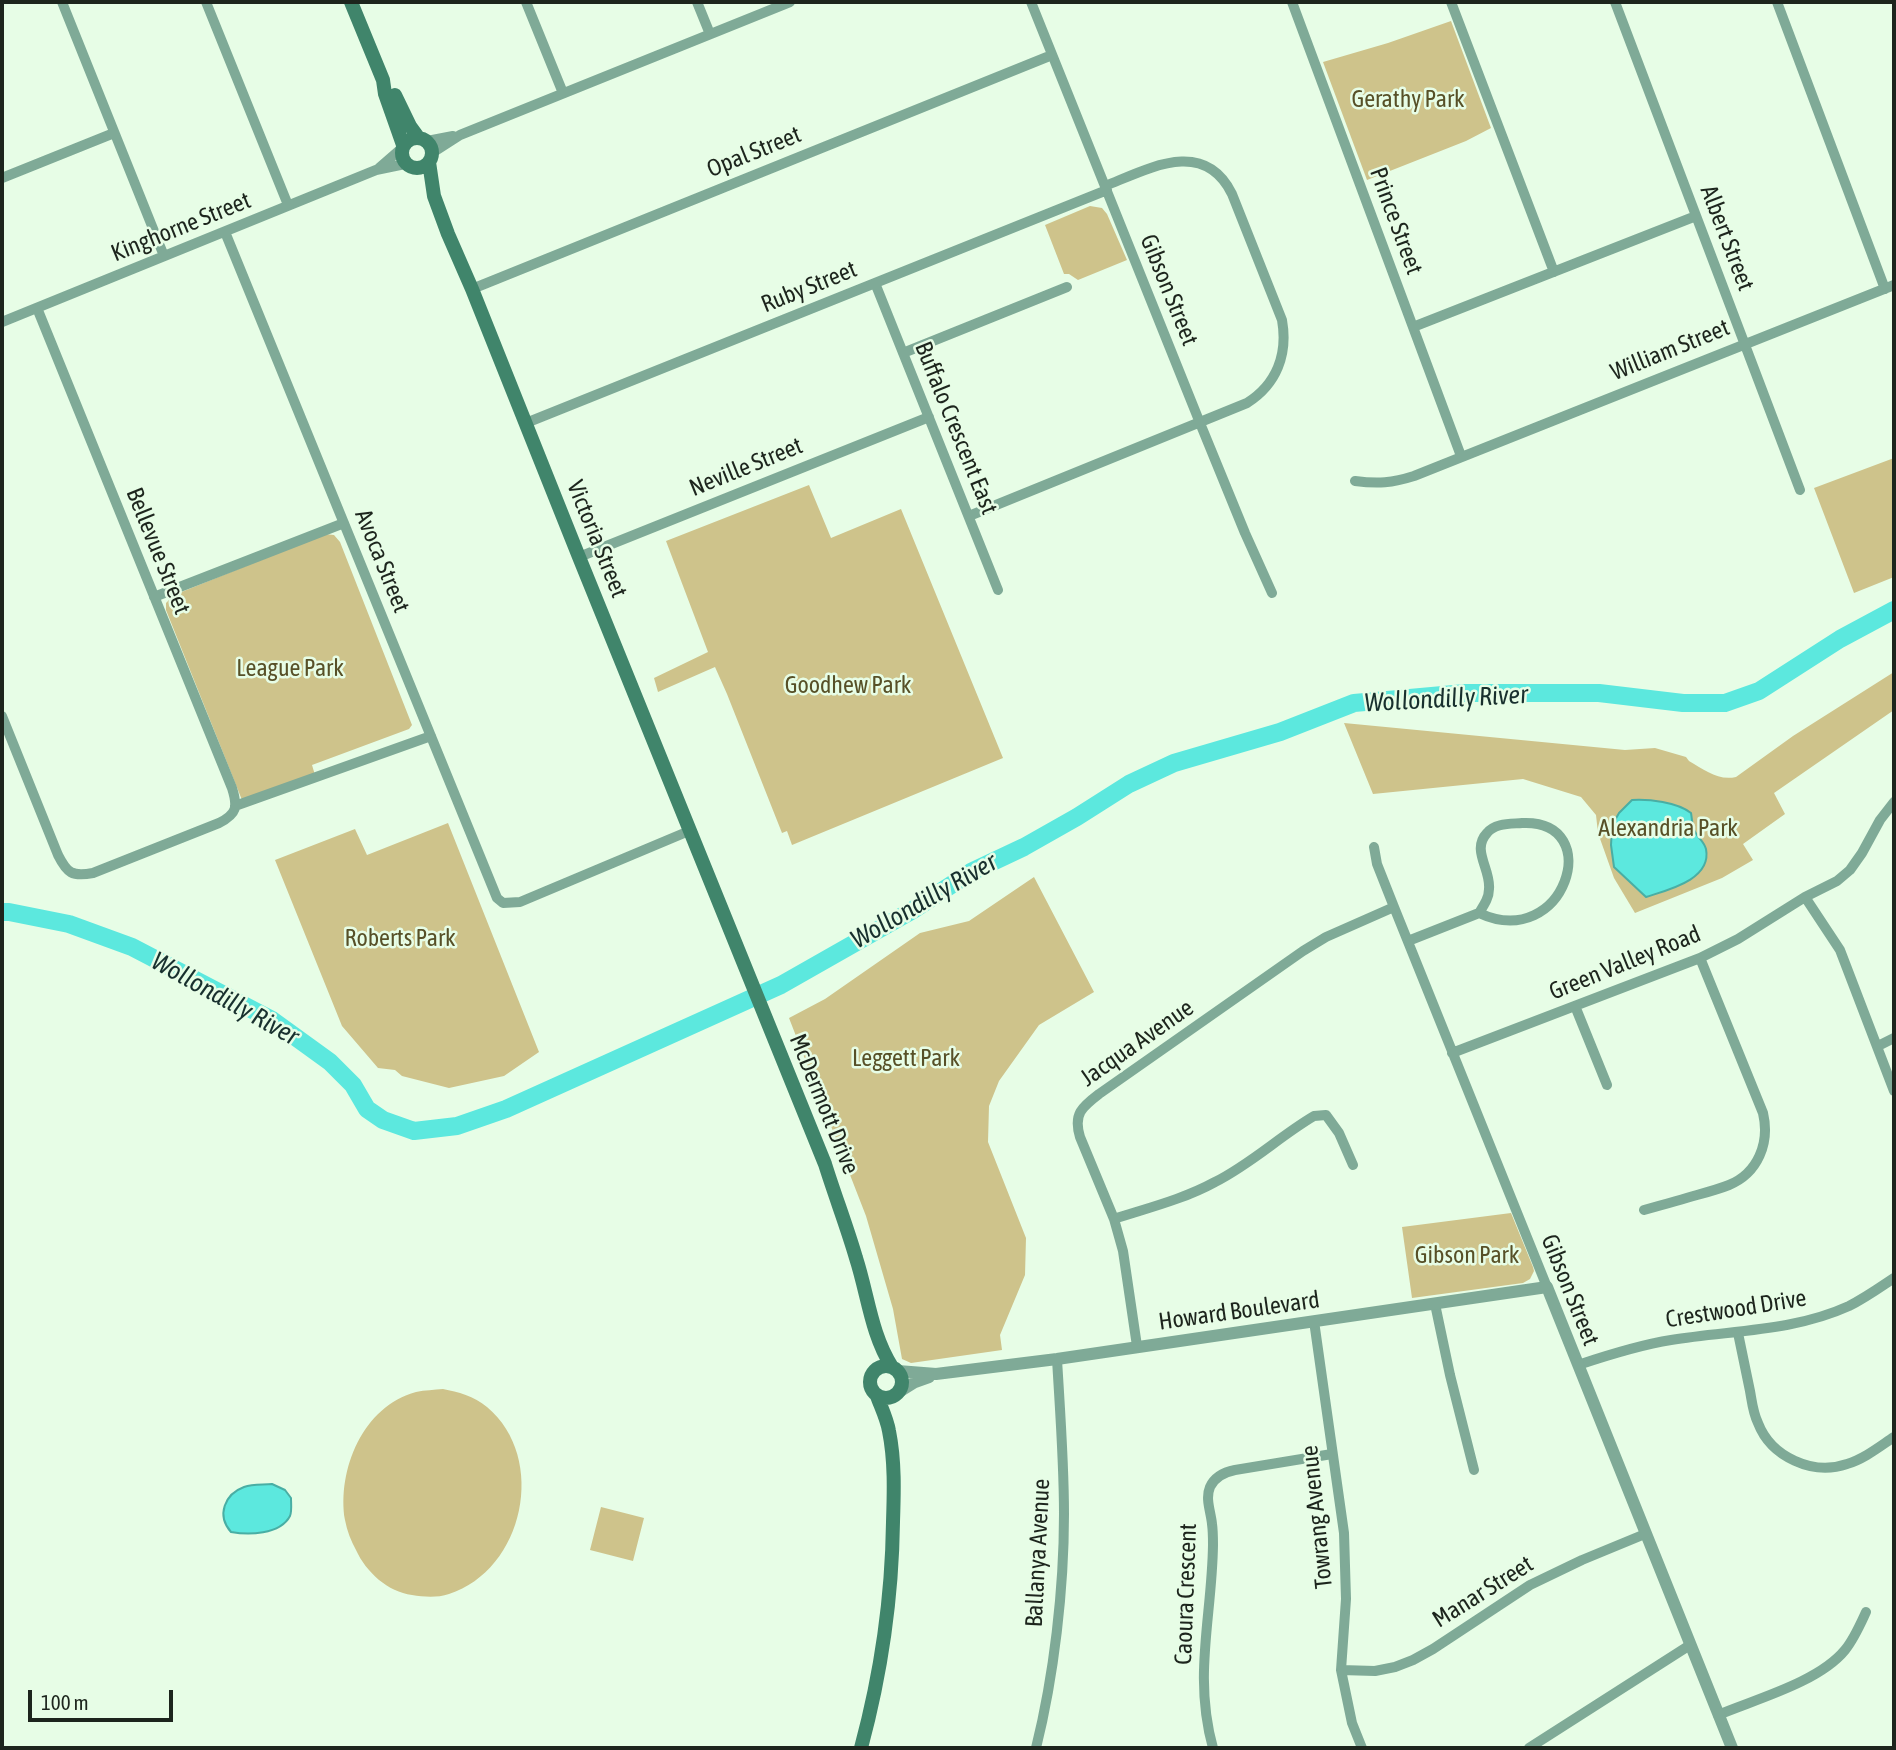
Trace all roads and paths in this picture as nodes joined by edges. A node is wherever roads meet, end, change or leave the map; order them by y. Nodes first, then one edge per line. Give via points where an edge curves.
1 (62, 2) edge
2 (206, 2) edge
3 (351, 2) edge
4 (526, 2) edge
5 (697, 2) edge
6 (790, 2) edge
7 (1031, 2) edge
8 (1292, 2) edge
9 (1451, 2) edge
10 (1615, 2) edge
11 (1777, 2) edge
12 (710, 34) junction
13 (1052, 55) junction
14 (383, 80) junction
15 (563, 93) junction
16 (114, 133) junction
17 (402, 146) junction
18 (421, 154) junction
19 (376, 170) junction
20 (2, 178) edge
21 (1106, 188) junction
22 (288, 205) junction
23 (1696, 216) junction
24 (225, 232) junction
25 (164, 256) junction
26 (1554, 272) junction
27 (875, 283) junction
28 (1067, 287) dead end
29 (1889, 287) edge
30 (472, 289) junction
31 (37, 308) junction
32 (2, 322) edge
33 (1413, 327) junction
34 (1744, 343) junction
35 (903, 353) junction
36 (929, 417) junction
37 (526, 423) junction
38 (1200, 423) junction
39 (1461, 456) junction
40 (1355, 481) dead end
41 (1800, 490) dead end
42 (969, 516) junction
43 (344, 523) junction
44 (579, 557) junction
45 (998, 590) dead end
46 (1272, 593) dead end
47 (154, 597) junction
48 (2, 716) edge
49 (431, 736) junction
50 (1894, 802) edge
51 (235, 808) junction
52 (689, 831) junction
53 (1374, 847) dead end
54 (1805, 897) junction
55 (718, 900) joint
56 (1394, 907) junction
57 (1479, 913) junction
58 (1408, 941) junction
59 (1700, 958) junction
60 (1575, 1006) junction
61 (1894, 1038) edge
62 (1878, 1046) junction
63 (1452, 1053) junction
64 (1607, 1084) dead end
65 (1894, 1091) edge
66 (1353, 1165) dead end
67 (1644, 1210) dead end
68 (1114, 1219) junction
69 (1894, 1278) edge
70 (1547, 1287) junction
71 (1434, 1304) junction
72 (1314, 1321) junction
73 (874, 1330) junction
74 (1738, 1333) junction
75 (1138, 1346) junction
76 (1057, 1359) junction
77 (1578, 1365) junction
78 (895, 1369) junction
79 (873, 1372) junction
80 (936, 1374) junction
81 (897, 1394) junction
82 (877, 1396) junction
83 (889, 1431) junction
84 (1894, 1437) edge
85 (1332, 1454) junction
86 (1474, 1471) dead end
87 (1645, 1534) junction
88 (1866, 1612) dead end
89 (1690, 1645) junction
90 (1341, 1670) junction
91 (1718, 1714) junction
92 (861, 1748) edge
93 (1036, 1748) edge
94 (1213, 1748) edge
95 (1362, 1748) edge
96 (1530, 1748) edge
97 (1732, 1748) edge

1 - 16 street
2 - 22 street
3 - 14 main road, Victoria Street
4 - 15 street
5 - 12 street
6 - 12 street, Kinghorne Street
7 - 13 street, Gibson Street
8 - 33 street, Prince Street
9 - 26 street
10 - 23 street, Albert Street
11 - 29 street
12 - 15 street, Kinghorne Street
13 - 21 street, Gibson Street
13 - 30 street, Opal Street
14 - 17 main road, Victoria Street
14 - 18 main road, Victoria Street via 393,91
15 - 18 street, Kinghorne Street
16 - 20 street
16 - 25 street
17 - 18 main road via 410,139
17 - 19 street, Kinghorne Street
18 - 19 street, Kinghorne Street
18 - 30 main road, Victoria Street
19 - 22 street, Kinghorne Street
21 - 27 street, Ruby Street
21 - 38 street, Gibson Street
21 - 38 street, Ruby Street via 1167,162 1194,162 1224,180 1239,212 1282,320 1284,348 1279,367 1263,391
22 - 24 street, Kinghorne Street
23 - 26 street
23 - 34 street, Albert Street
24 - 25 street, Kinghorne Street
24 - 43 street, Avoca Street
25 - 31 street, Kinghorne Street
26 - 33 street
27 - 35 street, Buffalo Crescent East
27 - 37 street, Ruby Street
28 - 35 street
29 - 34 street, William Street
30 - 37 main road, Victoria Street
31 - 32 street, Kinghorne Street
31 - 47 street, Bellevue Street
33 - 39 street, Prince Street
34 - 39 street, William Street
34 - 41 street, Albert Street
35 - 36 street, Buffalo Crescent East
36 - 42 street, Buffalo Crescent East
36 - 44 street, Neville Street
37 - 44 main road, Victoria Street
38 - 42 street, Ruby Street
38 - 46 street, Gibson Street
39 - 40 street, William Street via 1393,482
42 - 45 street, Buffalo Crescent East
43 - 47 street
43 - 49 street, Avoca Street
44 - 52 main road, Victoria Street
47 - 51 street, Bellevue Street via 232,788
48 - 51 street via 58,855 70,873 93,873 219,823
49 - 51 street
49 - 52 street, Avoca Street via 493,890 503,903 520,902
50 - 54 street, Green Valley Road via 1850,870
52 - 55 main road, Victoria Street
53 - 56 street, Gibson Street
54 - 59 street, Green Valley Road
54 - 62 street via 1840,950
55 - 73 main road, McDermott Drive via 825,1164 857,1260
56 - 58 street, Gibson Street
56 - 68 street, Jacqua Avenue via 1303,951 1087,1104 1076,1125
57 - 57 street via 1502,922 1517,920 1552,902 1568,870 1567,848 1557,833 1531,823 1500,825 1486,833 1480,848 1489,891
57 - 58 street
58 - 63 street, Gibson Street
59 - 60 street, Green Valley Road
59 - 67 street via 1763,1113 1765,1144 1759,1160 1731,1184
60 - 63 street, Green Valley Road
60 - 64 street
61 - 62 street
62 - 65 street
63 - 70 street, Gibson Street
66 - 68 street via 1333,1123 1326,1115 1314,1116 1216,1182
68 - 75 street, Jacqua Avenue
69 - 74 street, Crestwood Drive via 1830,1313
70 - 71 street, Howard Boulevard
70 - 77 street, Gibson Street
71 - 72 street, Howard Boulevard
71 - 86 street
72 - 75 street, Howard Boulevard
72 - 85 street, Towrang Avenue
73 - 78 main road, McDermott Drive
73 - 79 main road, McDermott Drive
74 - 77 street, Crestwood Drive via 1649,1343
74 - 84 street via 1756,1420 1769,1442 1786,1456 1807,1465 1835,1468
75 - 76 street, Howard Boulevard
76 - 80 street, Howard Boulevard
76 - 93 street, Ballanya Avenue via 1063,1555 1055,1638
77 - 87 street, Gibson Street
78 - 79 main road via 879,1367
78 - 80 street, Howard Boulevard
78 - 81 main road via 902,1382
79 - 82 main road via 870,1388
80 - 81 street, Howard Boulevard
81 - 82 main road via 886,1399
81 - 83 main road
82 - 83 main road
83 - 92 main road via 894,1485 891,1584 878,1678
85 - 90 street, Towrang Avenue via 1346,1565
85 - 94 street, Caoura Crescent via 1235,1469 1210,1486 1213,1550 1203,1685
87 - 89 street, Gibson Street
87 - 90 street, Manar Street via 1530,1585 1413,1660 1375,1671
88 - 91 street via 1833,1663 1814,1676
89 - 91 street, Gibson Street
89 - 96 street
90 - 95 street, Towrang Avenue
91 - 97 street, Gibson Street

